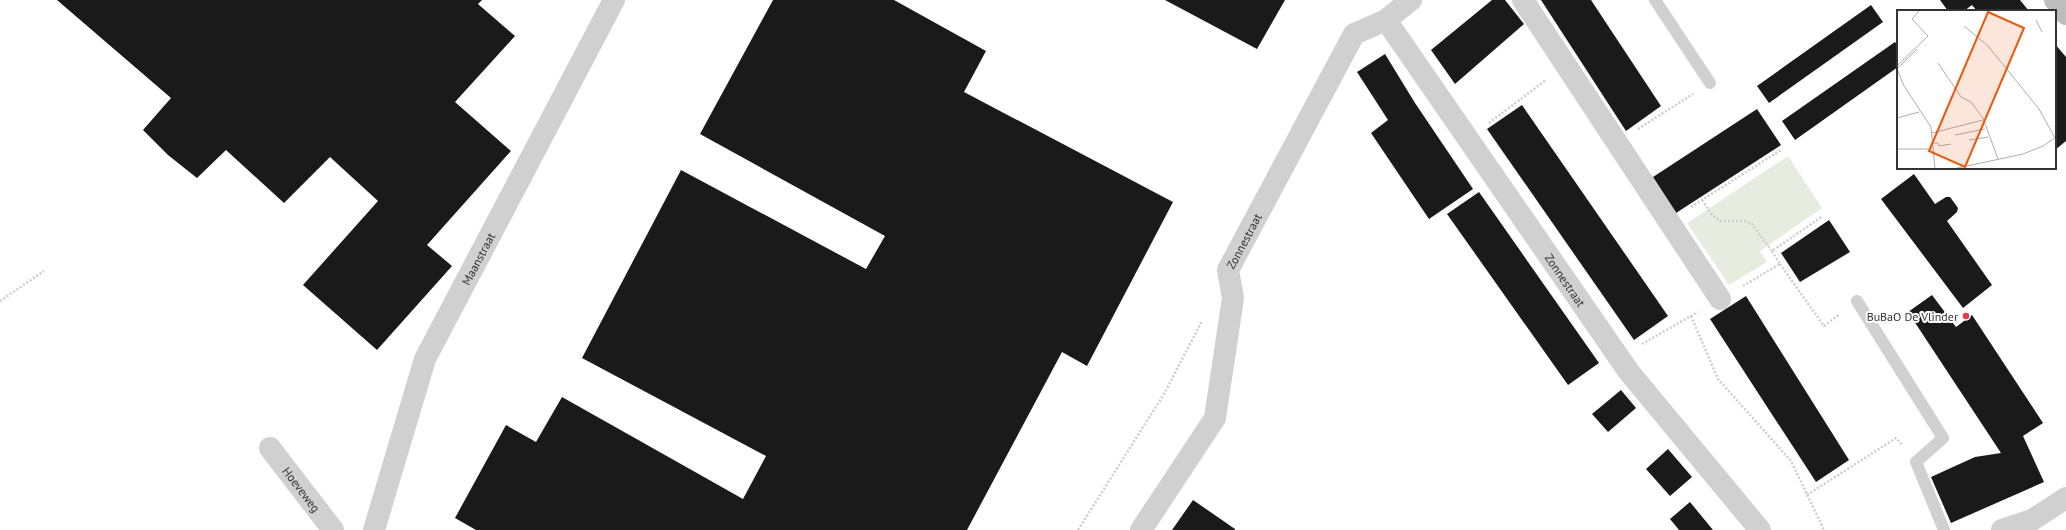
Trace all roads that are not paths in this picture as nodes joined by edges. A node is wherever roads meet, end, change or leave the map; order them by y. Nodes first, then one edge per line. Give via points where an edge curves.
1 (614, 0) edge
2 (1411, 0) edge
3 (1523, 0) edge
4 (1655, 0) edge
5 (2055, 0) edge
6 (2066, 14) edge
7 (1386, 20) junction
8 (1710, 83) road end
9 (1720, 299) dead end
10 (1857, 301) road end
11 (270, 448) dead end
12 (2066, 498) edge
13 (2034, 525) edge
14 (333, 530) edge
15 (374, 530) edge
16 (1141, 530) edge
17 (1760, 530) edge
18 (1944, 530) edge
19 (2002, 530) edge

1 - 15 street, Maanstraat via 425,359
2 - 7 street, Zonnestraat
3 - 9 street
4 - 8 lane
5 - 6 main road
7 - 16 street, Zonnestraat via 1354,34 1228,270 1233,298 1215,418
7 - 17 street, Zonnestraat via 1629,372
10 - 18 lane via 1943,438 1916,462
11 - 14 street, Hoeveweg
12 - 13 street
13 - 19 street

